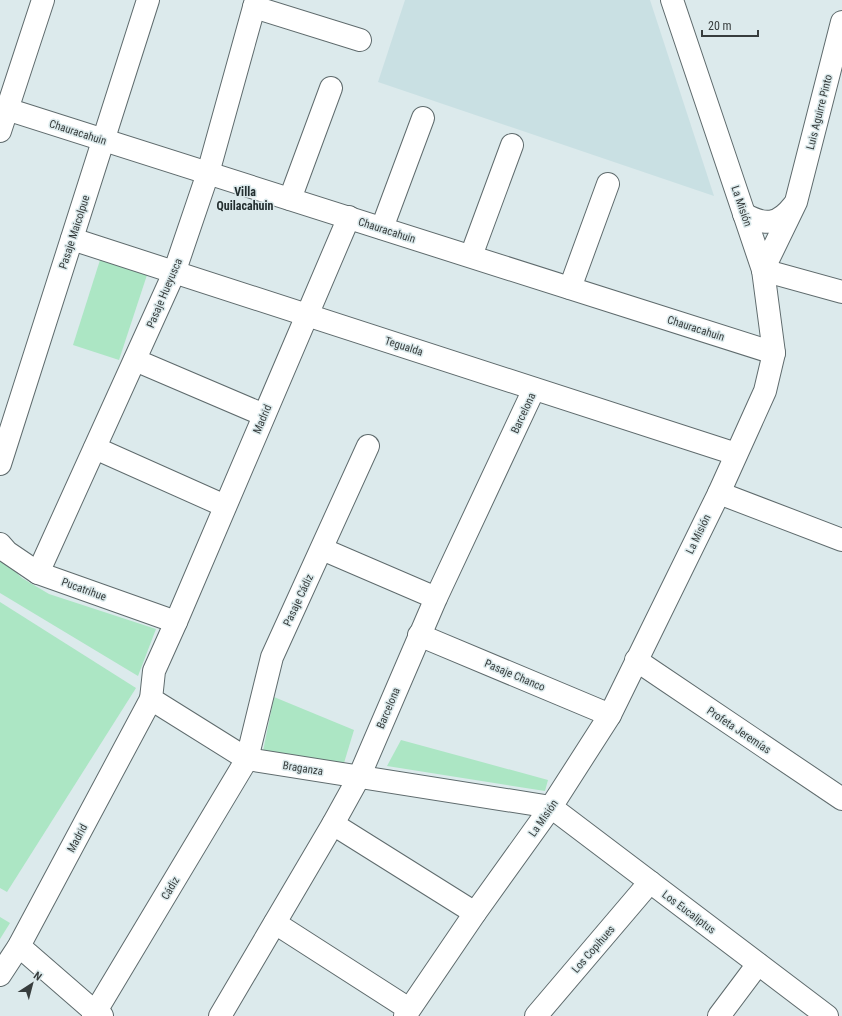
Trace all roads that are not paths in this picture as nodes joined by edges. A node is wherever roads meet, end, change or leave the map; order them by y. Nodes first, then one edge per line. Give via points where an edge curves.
1 (43, 0) edge
2 (148, 0) edge
3 (672, 0) edge
4 (255, 3) edge
5 (842, 22) edge
6 (360, 40) dead end
7 (331, 88) dead end
8 (4, 108) edge
9 (423, 118) dead end
10 (0, 131) edge
11 (104, 140) junction
12 (512, 145) dead end
13 (208, 173) junction
14 (608, 184) dead end
15 (290, 199) junction
16 (796, 202) junction
17 (744, 214) junction
18 (349, 217) junction
19 (382, 228) junction
20 (72, 239) junction
21 (471, 256) junction
22 (763, 270) junction
23 (174, 273) junction
24 (570, 288) junction
25 (842, 292) edge
26 (307, 314) junction
27 (774, 352) junction
28 (135, 360) junction
29 (534, 389) junction
30 (264, 416) junction
31 (368, 446) dead end
32 (95, 448) junction
33 (736, 454) junction
34 (0, 464) edge
35 (719, 493) junction
36 (225, 506) junction
37 (842, 540) edge
38 (0, 544) edge
39 (322, 549) junction
40 (38, 573) junction
41 (436, 598) junction
42 (176, 622) junction
43 (419, 636) junction
44 (636, 660) junction
45 (151, 699) junction
46 (610, 715) junction
47 (247, 759) junction
48 (359, 776) junction
49 (842, 799) edge
50 (551, 807) junction
51 (333, 824) junction
52 (650, 882) junction
53 (475, 913) junction
54 (275, 923) junction
55 (19, 946) junction
56 (758, 964) junction
57 (0, 974) edge
58 (407, 1012) edge
59 (97, 1015) edge
60 (220, 1016) edge
61 (536, 1016) edge
62 (719, 1016) edge
63 (827, 1016) edge

1 - 8 street
2 - 11 street, Pasaje Maicolpue
3 - 17 street, La Misión
4 - 6 street
4 - 13 street, Pasaje Hueyusca
5 - 16 street, Luis Aguirre Pinto
7 - 15 street
8 - 10 street
8 - 11 street, Chauracahuin
9 - 19 street
11 - 13 street, Chauracahuin
11 - 20 street, Pasaje Maicolpue
12 - 21 street
13 - 15 street, Chauracahuin
13 - 23 street, Pasaje Hueyusca
14 - 24 street
15 - 18 street, Chauracahuin
16 - 17 street, Luis Aguirre Pinto via 788,213 769,222 762,222
16 - 22 street, Luis Aguirre Pinto
17 - 22 street, La Misión
18 - 19 street, Chauracahuin
18 - 26 street, Madrid
19 - 21 street, Chauracahuin
20 - 23 street, Tegualda
20 - 34 street, Pasaje Maicolpue
21 - 24 street, Chauracahuin
22 - 25 street
22 - 27 street, La Misión
23 - 26 street, Tegualda
23 - 28 street, Pasaje Hueyusca
24 - 27 street, Chauracahuin
26 - 29 street, Tegualda
26 - 30 street, Madrid
27 - 33 street, La Misión via 766,391
28 - 30 street
28 - 32 street, Pasaje Hueyusca
29 - 33 street, Tegualda
29 - 41 street, Barcelona
30 - 36 street, Madrid
31 - 39 street, Pasaje Cádiz
32 - 36 street
32 - 40 street, Pasaje Hueyusca
33 - 35 street, La Misión
35 - 37 street
35 - 44 street, La Misión
36 - 42 street, Madrid
38 - 40 street, Pucatrihue via 7,552
39 - 41 street
39 - 47 street, Pasaje Cádiz via 272,657
40 - 42 street, Pucatrihue
41 - 43 street, Barcelona
42 - 45 street via 154,671
43 - 46 street, Pasaje Chanco
43 - 48 street, Barcelona
44 - 46 street, La Misión
44 - 49 street, Profeta Jeremías
45 - 47 street, Braganza
45 - 55 street, Madrid
46 - 50 street, La Misión
47 - 48 street, Braganza
47 - 59 street, Cádiz
48 - 50 street, Braganza
48 - 51 street, Barcelona
50 - 52 street, Los Eucaliptus
50 - 53 street, La Misión
51 - 53 street
51 - 54 street, Barcelona
52 - 56 street, Los Eucaliptus
52 - 61 street, Los Copihues
53 - 58 street, La Misión
54 - 58 street
54 - 60 street, Barcelona
55 - 57 street, Madrid
55 - 59 street
56 - 62 street
56 - 63 street, Los Eucaliptus

